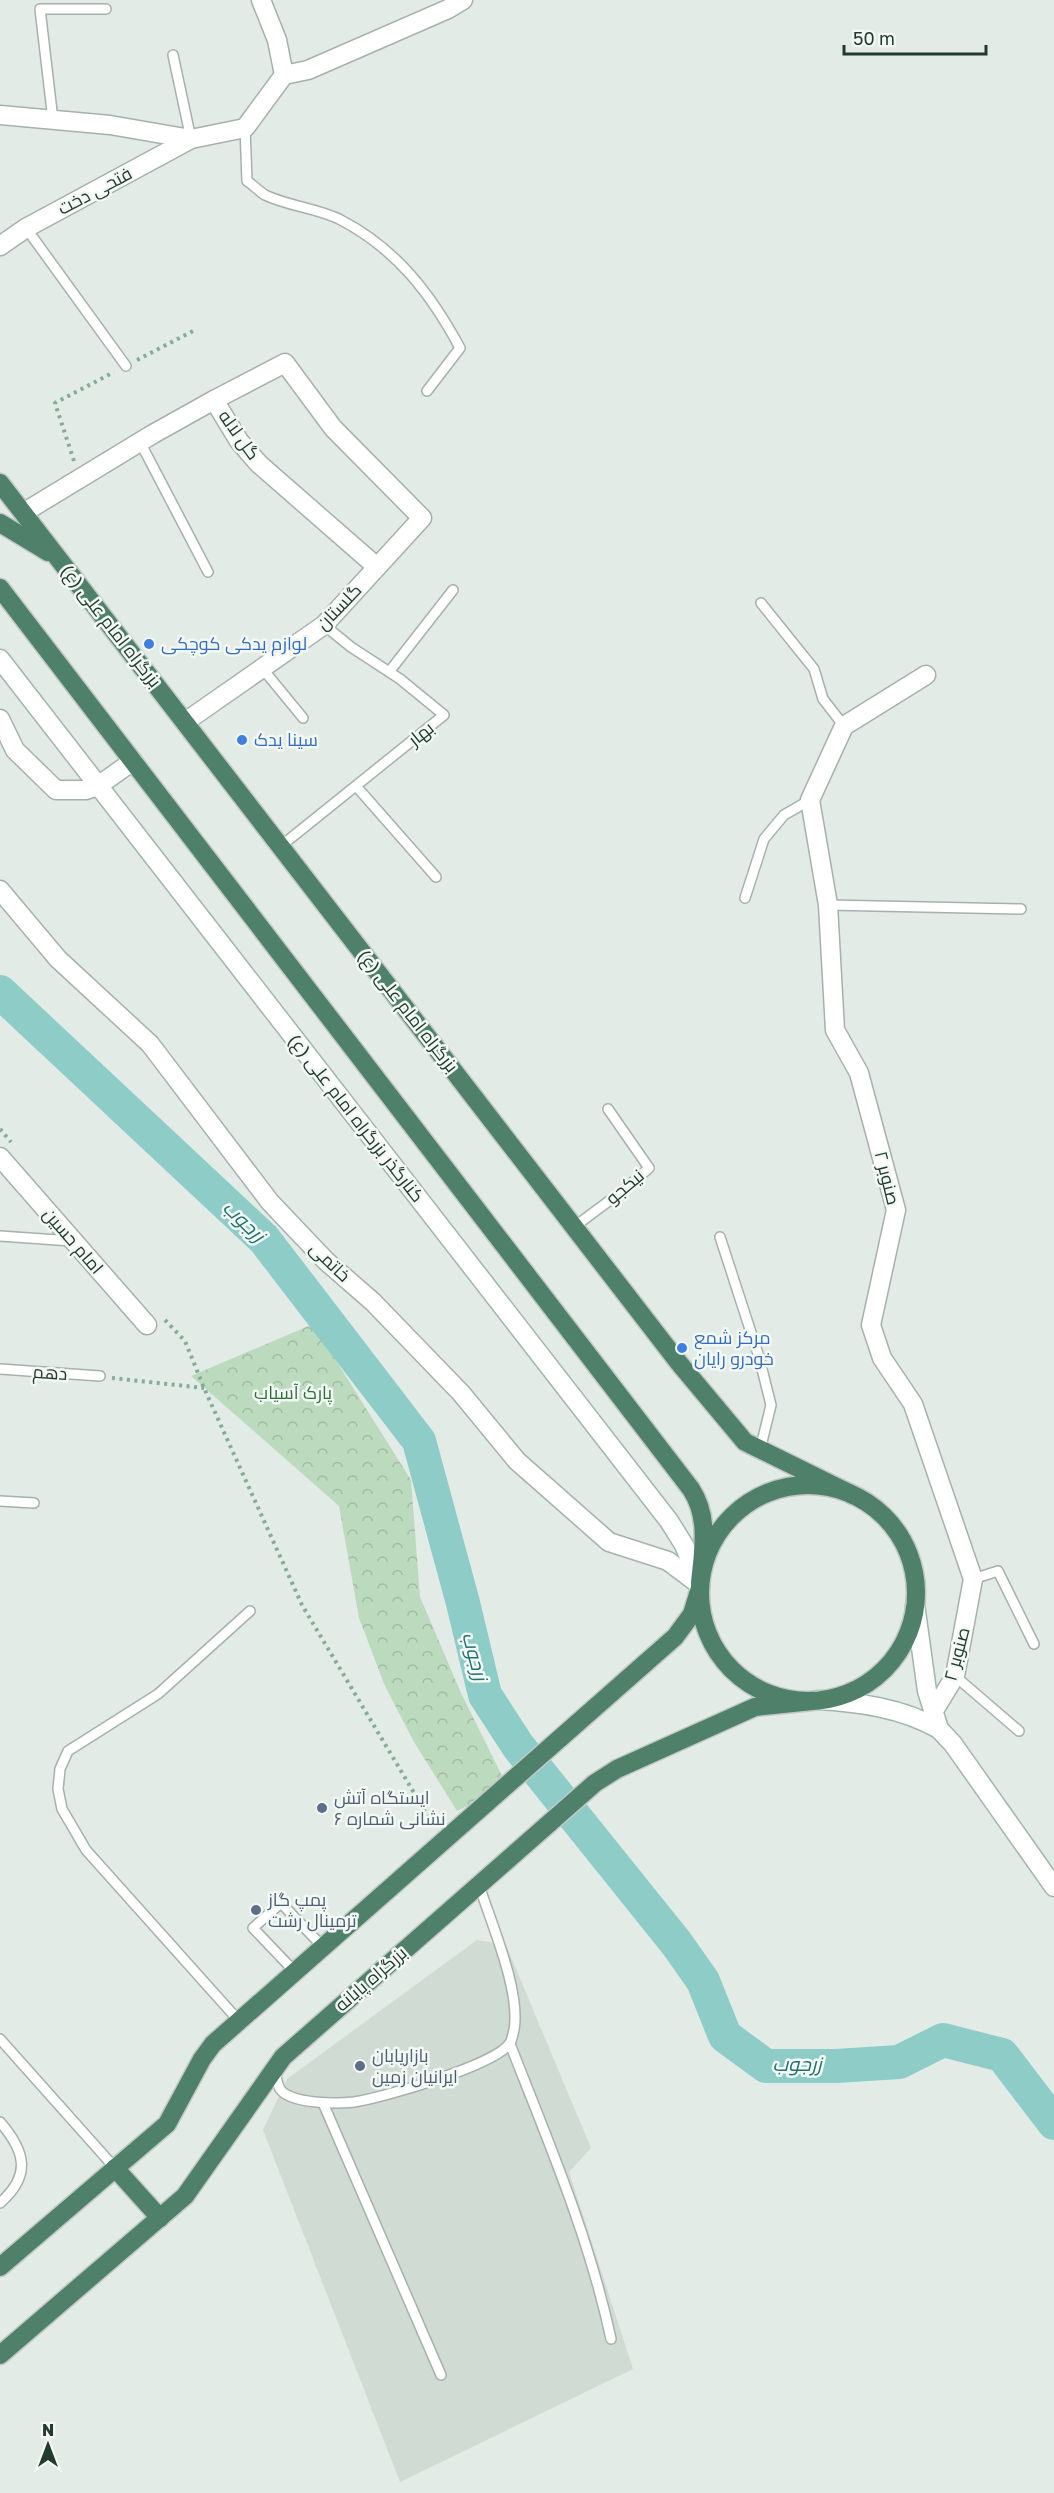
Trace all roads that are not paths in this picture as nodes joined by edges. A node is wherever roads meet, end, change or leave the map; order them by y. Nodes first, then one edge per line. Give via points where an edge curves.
1 (261, 0) edge
2 (463, 0) edge
3 (106, 9) dead end
4 (173, 55) dead end
5 (284, 75) junction
6 (0, 115) edge
7 (53, 120) junction
8 (244, 128) junction
9 (191, 139) junction
10 (26, 228) junction
11 (0, 246) edge
12 (126, 366) road end
13 (427, 391) dead end
14 (214, 400) junction
15 (140, 442) junction
16 (0, 483) edge
17 (23, 513) junction
18 (0, 523) edge
19 (58, 557) junction
20 (377, 567) junction
21 (208, 572) dead end
22 (0, 588) edge
23 (453, 590) dead end
24 (761, 603) dead end
25 (324, 625) junction
26 (0, 659) edge
27 (262, 668) junction
28 (388, 672) junction
29 (926, 675) dead end
30 (303, 718) dead end
31 (0, 719) edge
32 (185, 722) junction
33 (844, 726) junction
34 (133, 761) junction
35 (98, 786) junction
36 (356, 786) junction
37 (810, 800) junction
38 (280, 846) junction
39 (436, 877) dead end
40 (0, 890) edge
41 (745, 898) dead end
42 (828, 905) junction
43 (1022, 909) dead end
44 (608, 1109) dead end
45 (7, 1152) edge
46 (574, 1227) junction
47 (0, 1236) edge
48 (720, 1237) dead end
49 (72, 1241) junction
50 (153, 1320) road end
51 (0, 1369) edge
52 (100, 1376) road end
53 (760, 1450) junction
54 (853, 1495) junction
55 (0, 1501) edge
56 (34, 1503) dead end
57 (973, 1580) junction
58 (700, 1585) junction
59 (915, 1604) junction
60 (250, 1611) dead end
61 (1034, 1644) dead end
62 (955, 1676) junction
63 (814, 1700) junction
64 (936, 1721) junction
65 (1019, 1731) dead end
66 (479, 1885) junction
67 (1054, 1887) edge
68 (323, 1947) junction
69 (295, 1972) junction
70 (239, 2021) junction
71 (0, 2039) edge
72 (510, 2044) junction
73 (274, 2068) junction
74 (323, 2103) junction
75 (0, 2122) edge
76 (115, 2168) junction
77 (0, 2203) edge
78 (160, 2218) junction
79 (0, 2267) edge
80 (611, 2338) dead end
81 (0, 2355) edge
82 (441, 2375) dead end

1 - 5 street via 277,40
2 - 5 street via 308,70
3 - 7 lane via 40,9
4 - 9 lane
5 - 8 street
6 - 7 street
7 - 9 street
8 - 9 street
8 - 13 lane via 247,181 265,195 339,219 371,239 420,283 441,313 460,348
9 - 10 street, فتحی دخت
10 - 11 street, فتحی دخت
10 - 12 lane
14 - 15 street, گل لاله
14 - 20 street, گل لاله via 239,441 259,464
14 - 20 street, گلستان via 285,363 333,428 422,518
15 - 17 street, گل لاله
15 - 21 lane
16 - 17 highway, بزرگراه امام علی (ع)
17 - 19 highway, بزرگراه امام علی (ع)
18 - 19 highway
19 - 32 highway, بزرگراه امام علی (ع)
20 - 25 street, گلستان
22 - 34 highway
23 - 28 lane
24 - 33 lane via 814,669 823,699
25 - 27 street, گلستان
25 - 28 lane, بهار
26 - 35 street, کنارگذر بزرگراه امام علی (ع)
27 - 30 lane
27 - 32 street, گلستان
28 - 36 lane, بهار via 444,715
29 - 33 street
31 - 35 street via 15,750 56,790
32 - 38 highway, بزرگراه امام علی (ع)
33 - 37 street
34 - 35 street
34 - 58 highway via 691,1489 700,1506 704,1527
35 - 58 street, کنارگذر بزرگراه امام علی (ع) via 669,1521 684,1545
36 - 38 lane, بهار
36 - 39 lane
37 - 41 lane via 784,815 764,839
37 - 42 street, صنوبر ۲
38 - 46 highway, بزرگراه امام علی (ع)
40 - 58 street, خاتمی via 58,959 150,1044 270,1202 461,1393 517,1461 609,1542 668,1561
42 - 43 lane
42 - 57 street, صنوبر ۲ via 835,1030 859,1072 896,1210 871,1325 882,1358 914,1404
44 - 46 lane, نیکجو via 649,1168
45 - 49 street, امام حسین
46 - 53 highway, بزرگراه امام علی (ع) via 733,1430
47 - 49 lane
48 - 53 lane via 771,1405
49 - 50 street, امام حسین
51 - 52 lane, دهم
53 - 54 highway, بزرگراه امام علی (ع)
54 - 58 highway via 830,1487 797,1486 772,1491 748,1503 732,1515 714,1539 705,1558
54 - 59 highway via 883,1515 902,1539 914,1573
55 - 56 lane
57 - 61 lane via 998,1571
57 - 62 street, صنوبر ۲
58 - 63 highway via 705,1628 729,1667 767,1693
58 - 68 highway via 692,1614 675,1636
59 - 63 highway via 906,1639 885,1669 851,1692
59 - 64 street
60 - 70 lane via 158,1694 68,1751 60,1769 58,1789 62,1809 86,1850
62 - 64 street, صنوبر ۲
62 - 65 lane
63 - 64 street via 851,1702 925,1722
63 - 66 highway, بزرگراه پایانه via 755,1707 617,1769 595,1783
64 - 67 street
66 - 72 lane via 515,2007
66 - 73 highway, بزرگراه پایانه
68 - 69 highway
68 - 69 lane via 281,1903 253,1928
69 - 70 highway
70 - 76 highway via 208,2050 170,2120
71 - 76 lane
72 - 74 lane via 496,2055 416,2086 353,2102
72 - 80 lane via 573,2206 602,2295
73 - 74 lane via 279,2089
73 - 78 highway, بزرگراه پایانه via 197,2181
74 - 82 lane
75 - 77 lane via 18,2147 22,2164 12,2192
76 - 78 highway
76 - 79 highway
78 - 81 highway, بزرگراه پایانه

